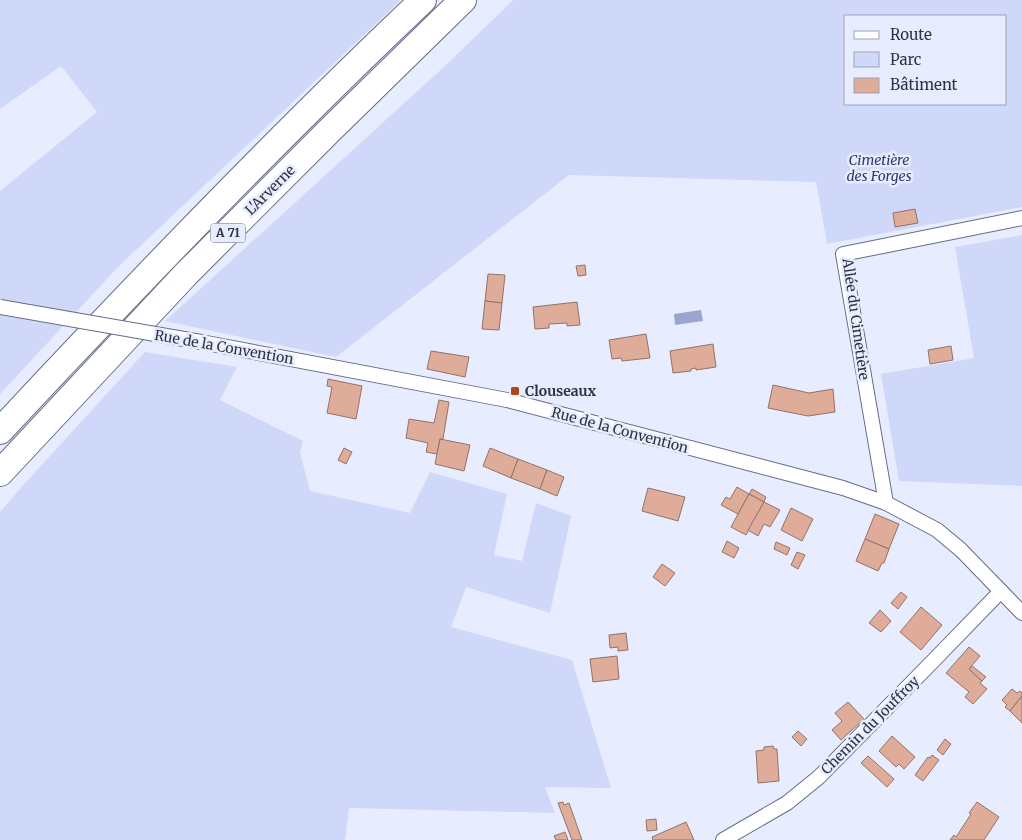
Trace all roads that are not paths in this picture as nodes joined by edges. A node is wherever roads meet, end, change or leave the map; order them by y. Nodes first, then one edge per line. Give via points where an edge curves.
1 (423, 0) edge
2 (463, 0) edge
3 (1022, 218) edge
4 (0, 307) edge
5 (0, 431) edge
6 (0, 472) edge
7 (886, 503) junction
8 (1001, 591) junction
9 (1022, 613) edge
10 (723, 840) edge

1 - 5 highway, L'Arverne / A 71 via 164,258
2 - 6 highway, L'Arverne / A 71 via 187,273
3 - 7 street, Allée du Cimetière via 844,254
4 - 7 street, Rue de la Convention, bridge via 507,400 843,488
7 - 8 street, Rue de la Convention via 937,530
8 - 9 street, Rue de la Convention
8 - 10 street, Chemin du Jouffroy via 819,777 787,803

